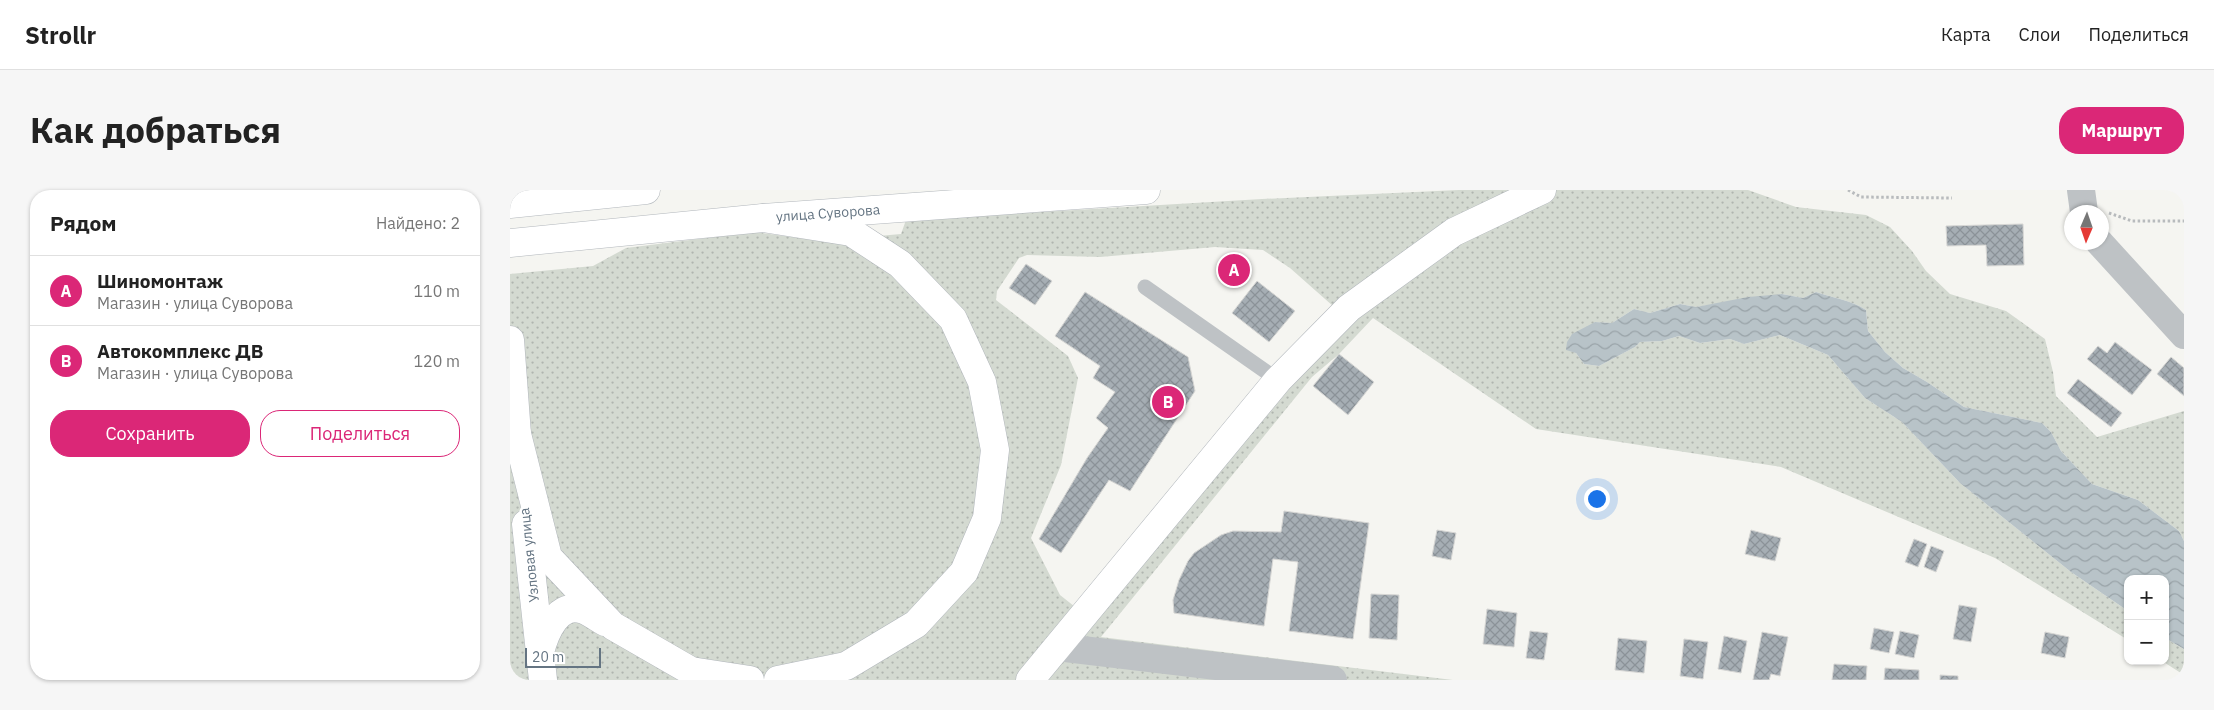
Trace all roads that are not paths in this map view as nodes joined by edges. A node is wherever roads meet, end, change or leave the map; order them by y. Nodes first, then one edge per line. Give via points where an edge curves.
1 (646, 190) edge
2 (1146, 190) edge
3 (1542, 190) edge
4 (622, 191) edge
5 (510, 204) edge
6 (763, 218) junction
7 (510, 243) edge
8 (2106, 250) edge
9 (1145, 287) dead end
10 (2184, 335) edge
11 (510, 340) edge
12 (1278, 380) junction
13 (516, 430) junction
14 (613, 626) junction
15 (1057, 647) junction
16 (540, 652) junction
17 (543, 680) edge
18 (750, 680) edge
19 (778, 680) edge
20 (1030, 680) edge
21 (1333, 680) edge

1 - 4 street
2 - 6 street, улица Суворова
3 - 12 street via 1454,232 1349,308
4 - 5 street
6 - 7 street, улица Суворова
6 - 19 street via 851,232 900,264 953,319 982,382 995,450 987,518 964,572 916,624 846,666
8 - 10 street
9 - 12 lane
11 - 13 street, Узловая улица
12 - 15 street
13 - 14 street via 548,557
13 - 16 street, Узловая улица
14 - 16 street via 582,609 568,610 553,620
14 - 18 street via 691,671
15 - 20 street
15 - 21 street
16 - 17 street, Узловая улица

